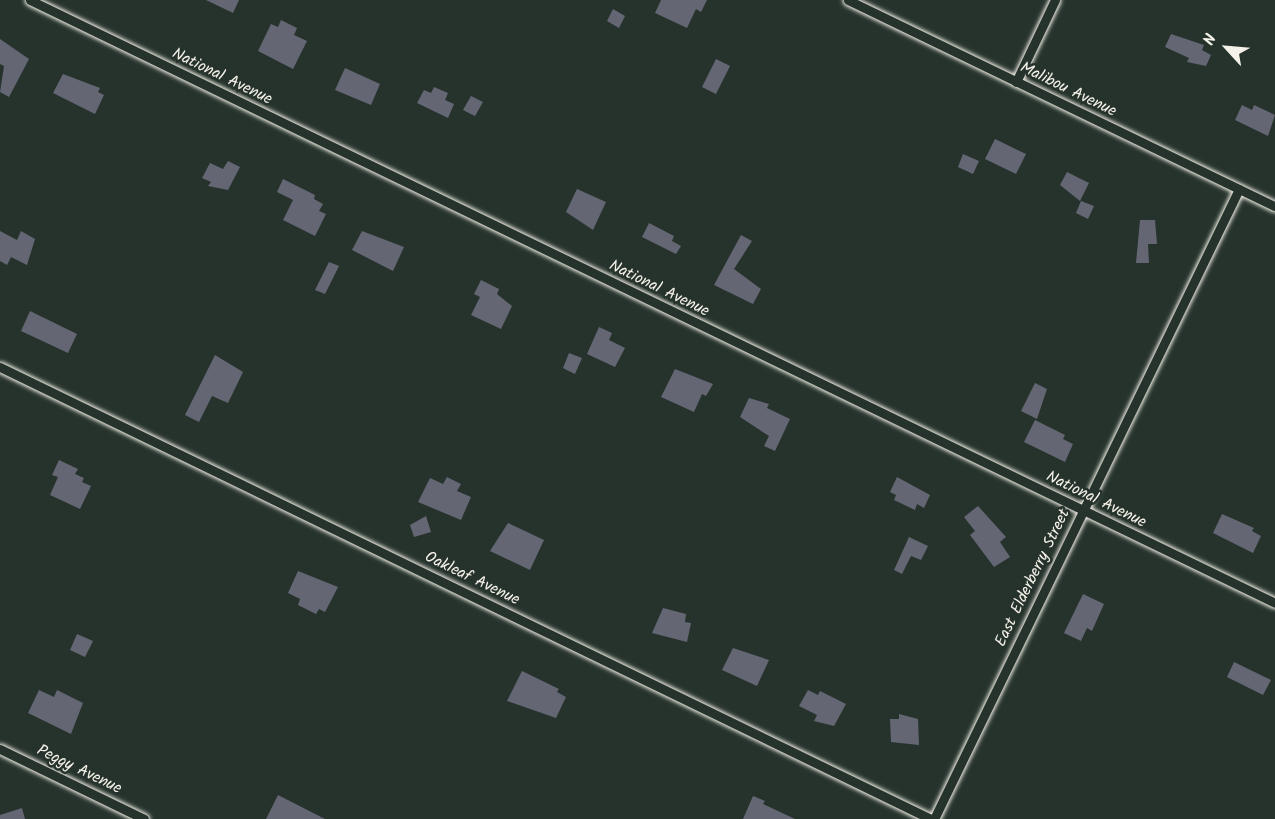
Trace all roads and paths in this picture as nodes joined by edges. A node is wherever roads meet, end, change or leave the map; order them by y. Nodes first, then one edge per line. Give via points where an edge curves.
1 (30, 0) edge
2 (848, 0) edge
3 (1056, 0) edge
4 (1016, 82) junction
5 (1239, 189) junction
6 (1275, 206) edge
7 (0, 367) edge
8 (1083, 510) junction
9 (1275, 603) edge
10 (0, 749) edge
11 (144, 819) edge
12 (932, 819) edge

1 - 8 street, National Avenue
2 - 4 street, Malibou Avenue
3 - 4 street
4 - 5 street, Malibou Avenue
5 - 6 street, Malibou Avenue
5 - 8 street, East Elderberry Street
7 - 12 street, Oakleaf Avenue
8 - 9 street, National Avenue
8 - 12 street, East Elderberry Street
10 - 11 street, Peggy Avenue

